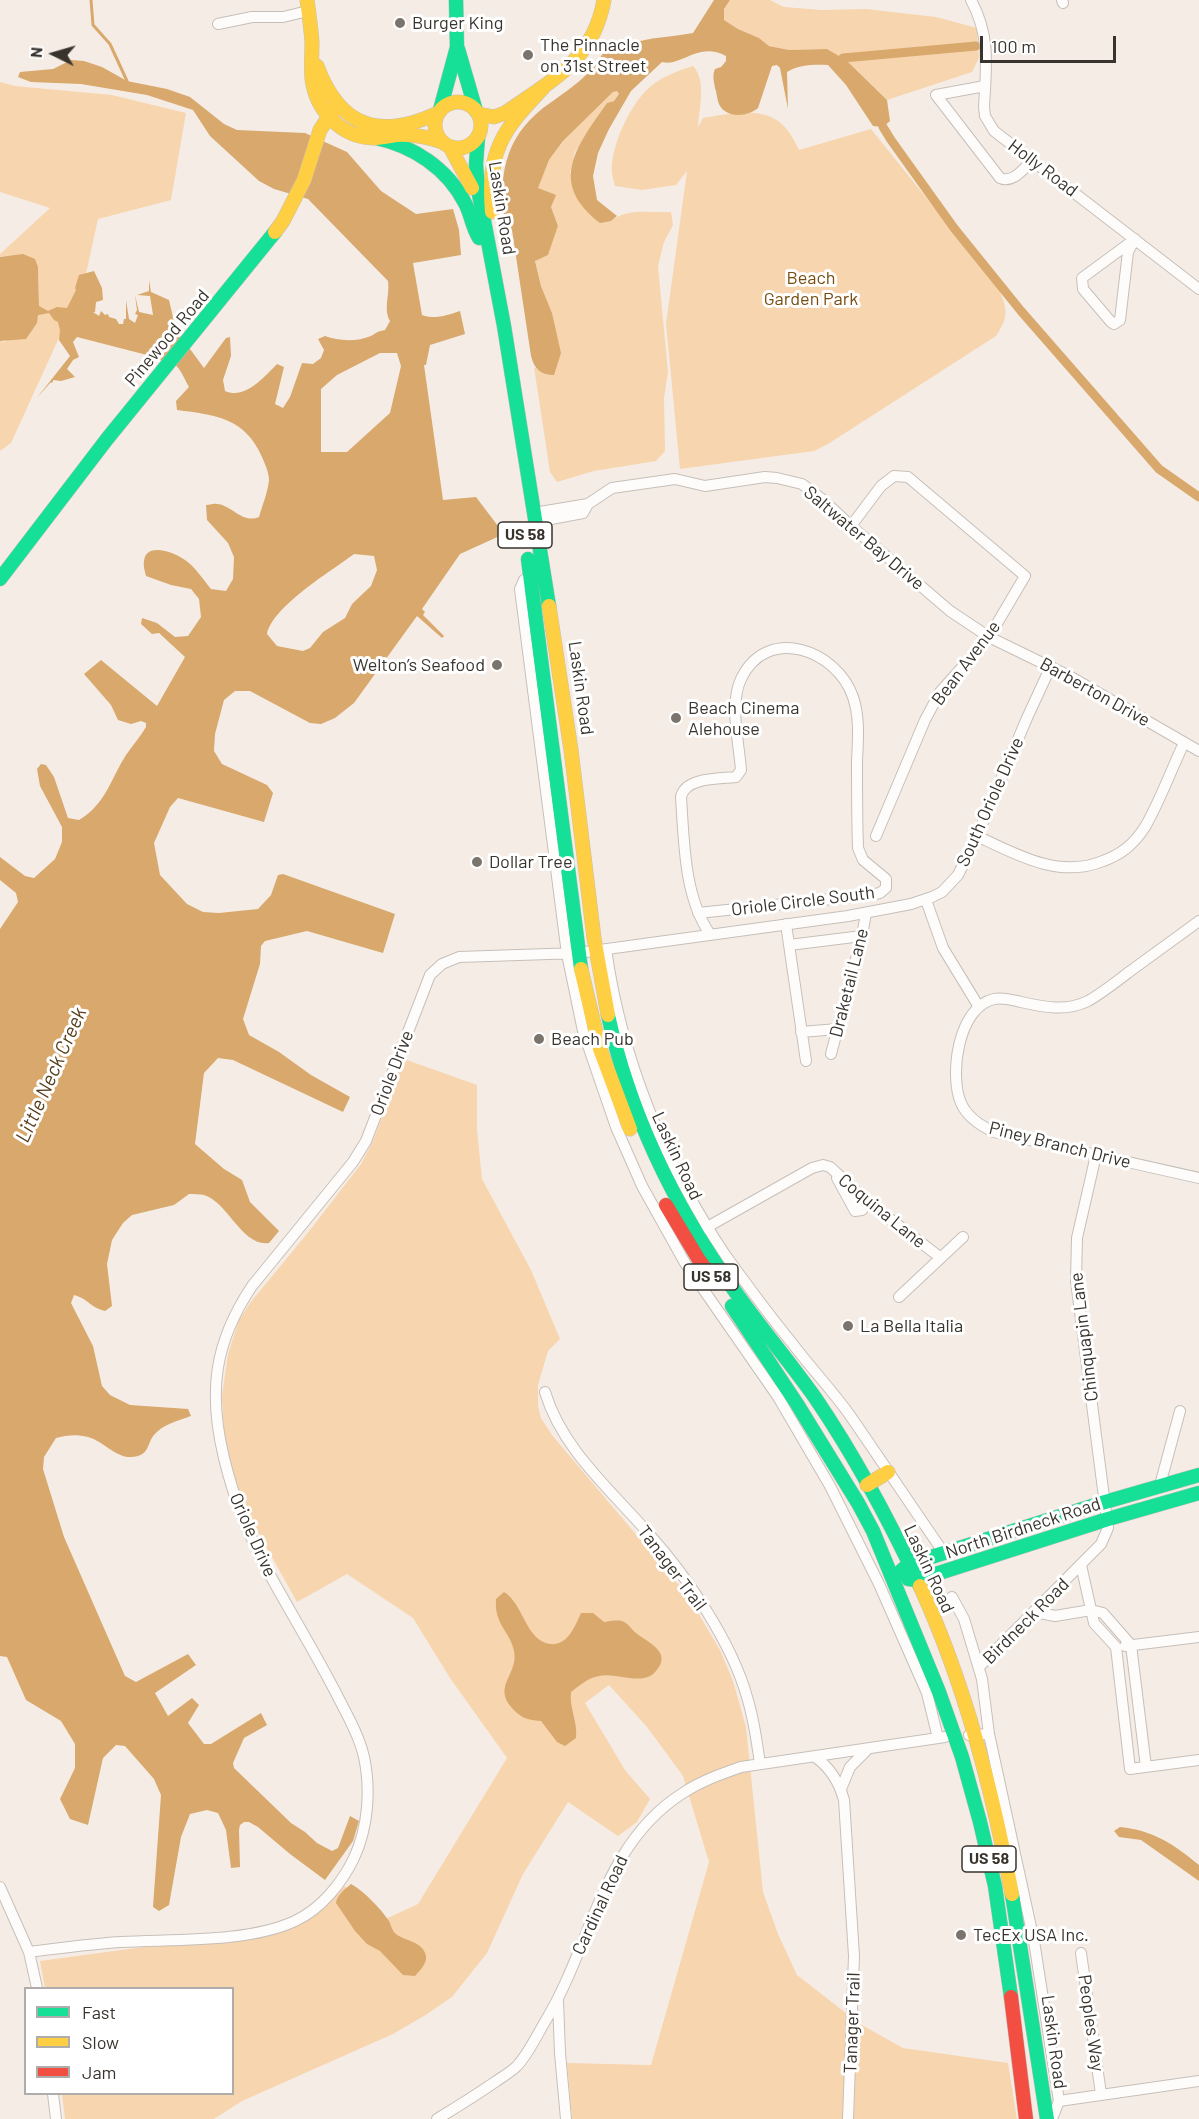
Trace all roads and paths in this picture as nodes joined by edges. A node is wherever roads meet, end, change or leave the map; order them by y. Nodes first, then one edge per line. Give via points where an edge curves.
1 (456, 0) edge
2 (604, 0) edge
3 (971, 0) edge
4 (308, 6) edge
5 (218, 24) dead end
6 (457, 47) junction
7 (985, 86) junction
8 (543, 88) junction
9 (332, 112) junction
10 (439, 112) junction
11 (478, 113) junction
12 (478, 137) junction
13 (376, 138) junction
14 (446, 144) junction
15 (1033, 160) junction
16 (1135, 239) junction
17 (486, 241) junction
18 (1199, 289) edge
19 (534, 517) junction
20 (851, 526) junction
21 (2, 574) edge
22 (989, 637) junction
23 (1051, 666) junction
24 (565, 700) junction
25 (541, 703) junction
26 (1184, 743) junction
27 (1199, 751) edge
28 (876, 836) dead end
29 (977, 837) junction
30 (926, 900) junction
31 (698, 913) junction
32 (866, 913) junction
33 (1199, 921) edge
34 (786, 924) junction
35 (710, 934) junction
36 (862, 936) junction
37 (789, 945) junction
38 (600, 950) junction
39 (572, 954) junction
40 (979, 1007) junction
41 (838, 1029) junction
42 (801, 1032) junction
43 (831, 1054) dead end
44 (806, 1061) dead end
45 (1096, 1155) junction
46 (1199, 1178) edge
47 (690, 1234) junction
48 (963, 1237) dead end
49 (941, 1258) junction
50 (899, 1297) dead end
51 (545, 1392) dead end
52 (1180, 1411) dead end
53 (848, 1413) junction
54 (833, 1426) junction
55 (888, 1472) junction
56 (1199, 1475) edge
57 (867, 1485) junction
58 (1160, 1485) junction
59 (1199, 1493) edge
60 (1105, 1502) junction
61 (1108, 1520) junction
62 (944, 1553) junction
63 (909, 1564) junction
64 (1081, 1565) junction
65 (893, 1578) junction
66 (917, 1580) junction
67 (879, 1584) junction
68 (952, 1597) dead end
69 (1091, 1610) junction
70 (1035, 1612) junction
71 (1199, 1637) edge
72 (1131, 1646) junction
73 (1116, 1647) junction
74 (979, 1667) junction
75 (990, 1734) junction
76 (974, 1735) junction
77 (954, 1736) junction
78 (938, 1738) junction
79 (867, 1750) junction
80 (815, 1757) junction
81 (1199, 1760) edge
82 (760, 1764) junction
83 (1146, 1767) junction
84 (841, 1789) junction
85 (0, 1887) edge
86 (29, 1952) junction
87 (1081, 1953) dead end
88 (1031, 1964) junction
89 (1027, 1983) junction
90 (1010, 1986) junction
91 (37, 1987) edge
92 (558, 2001) junction
93 (1199, 2081) edge
94 (1101, 2094) junction
95 (53, 2095) edge
96 (1059, 2101) junction
97 (56, 2119) edge
98 (437, 2119) edge
99 (566, 2119) edge
100 (849, 2119) edge
101 (1026, 2119) edge
102 (1047, 2119) edge
103 (1052, 2119) edge

1 - 6 main road, US 58
2 - 8 main road via 586,49 570,68
3 - 7 street, Holly Road via 983,26
4 - 5 street via 283,17 252,17
4 - 9 main road via 312,43
6 - 10 main road, US 58
6 - 11 main road, US 58
7 - 15 street, Holly Road via 988,124
7 - 15 street via 936,95 1000,178 1012,179
8 - 11 main road via 500,116
8 - 17 main road via 513,119 494,155 490,188 493,220
9 - 10 main road via 382,127 410,124
9 - 13 main road via 348,131
9 - 21 main road, Pinewood Road via 317,138 296,198 272,236
10 - 11 main road via 459,102
10 - 14 main road, US 58 via 435,128
11 - 12 main road, US 58
12 - 14 main road via 466,147
12 - 17 main road, Laskin Road / US 58 via 475,177
13 - 14 main road via 425,136
13 - 17 main road via 418,153 447,177 465,204 476,235
14 - 17 main road, Laskin Road / US 58 via 465,172
15 - 16 street, Holly Road
16 - 16 street via 1082,278 1083,289 1114,324 1120,320 1128,252
16 - 18 street, Holly Road
17 - 19 main road, Laskin Road / US 58
17 - 25 main road, Laskin Road / US 58 via 531,576
19 - 20 street, Saltwater Bay Drive via 588,504 612,488 625,485 675,479 705,486 765,477 788,479 811,490
19 - 24 main road, Laskin Road / US 58
20 - 22 street, Saltwater Bay Drive via 950,611
20 - 22 street, Bean Avenue via 881,486 894,476 908,477 1025,576
22 - 23 street, Barberton Drive
22 - 28 street, Bean Avenue via 940,692
23 - 26 street, Barberton Drive
23 - 29 street, South Oriole Drive
24 - 25 main road
24 - 38 main road, Laskin Road / US 58
25 - 39 main road, Laskin Road / US 58
26 - 27 street, Barberton Drive
26 - 29 street via 1145,826 1120,855 1085,867 1057,868
29 - 30 street, South Oriole Drive via 950,884
30 - 32 street, South Oriole Drive
30 - 40 street via 943,948
31 - 31 street, Oriole Circle South via 870,895 886,888 885,879 863,861 858,848 858,724 853,696 832,666 807,651 776,649 752,663 741,679 736,699 740,774 690,783 682,791 692,899
31 - 35 street, Oriole Circle South
32 - 34 street, South Oriole Drive
32 - 36 street, Draketail Lane
33 - 40 street via 1087,1001 1049,1008 993,999
34 - 35 street, South Oriole Drive
34 - 37 street
35 - 38 street, South Oriole Drive
36 - 37 street
36 - 41 street, Draketail Lane
37 - 42 street
38 - 39 street, South Oriole Drive
38 - 47 main road, Laskin Road / US 58 via 614,1042 638,1116
39 - 47 main road, Laskin Road / US 58 via 616,1094 641,1155
39 - 86 street, Oriole Drive via 459,957 436,968 424,985 366,1141 252,1286 221,1347 215,1403 219,1439 241,1517 353,1726 364,1757 365,1818 344,1877 316,1907 293,1922 269,1929
40 - 45 street, Piney Branch Drive via 957,1050 956,1079 964,1109 994,1132
41 - 42 street
41 - 43 street, Draketail Lane
42 - 44 street
45 - 46 street, Piney Branch Drive
45 - 60 street, Chinquapin Lane via 1075,1259
47 - 49 street, Coquina Lane via 823,1165 833,1170 855,1211 862,1210 868,1202
47 - 53 street, Laskin Road via 726,1256
47 - 54 main road, Laskin Road / US 58
47 - 65 main road, Laskin Road / US 58 via 858,1503
47 - 67 street, Laskin Road via 685,1263 778,1397 830,1486
48 - 49 street
49 - 50 street
51 - 82 street, Tanager Trail via 570,1444 674,1565 713,1624 745,1690
52 - 58 street
53 - 54 street
53 - 55 street, Laskin Road
54 - 57 main road, Laskin Road / US 58
55 - 57 main road
55 - 62 street, Laskin Road
56 - 58 main road, North Birdneck Road
57 - 63 main road, Laskin Road / US 58
58 - 60 main road, North Birdneck Road
59 - 61 main road, North Birdneck Road
60 - 61 street, Chinquapin Lane
60 - 62 main road, North Birdneck Road
61 - 64 street, Birdneck Road via 1101,1545
61 - 66 main road, North Birdneck Road
62 - 63 main road, North Birdneck Road
63 - 65 main road, North Birdneck Road
63 - 66 main road, Laskin Road / US 58
64 - 69 street
64 - 70 street, Birdneck Road
65 - 66 main road, North Birdneck Road
65 - 67 street
65 - 77 main road, Laskin Road / US 58
66 - 76 main road, Laskin Road / US 58 via 948,1654
67 - 78 street, Laskin Road via 927,1694
68 - 74 street via 964,1619
69 - 70 street via 1054,1617
69 - 72 street via 1103,1613
69 - 73 street via 1094,1623
70 - 74 street, Birdneck Road
71 - 72 street
72 - 73 street
72 - 83 street
73 - 83 street via 1130,1769
74 - 75 street, Birdneck Road
75 - 76 street
75 - 88 street via 1023,1886
76 - 77 street
76 - 88 main road, Laskin Road / US 58
77 - 78 street, Cardinal Road
77 - 90 main road, Laskin Road / US 58 via 991,1865
78 - 79 street, Cardinal Road
79 - 80 street, Cardinal Road
79 - 84 street via 850,1767
80 - 82 street, Cardinal Road
80 - 84 street, Tanager Trail via 831,1771
81 - 83 street
82 - 92 street, Cardinal Road via 741,1767 684,1791 638,1832 605,1889
84 - 100 street, Tanager Trail via 854,1956
85 - 86 street
86 - 91 street
87 - 94 street, Peoples Way
88 - 89 main road, Laskin Road / US 58
88 - 96 street
89 - 90 main road
89 - 102 main road, Laskin Road / US 58
90 - 101 main road, Laskin Road / US 58
92 - 98 street, Cardinal Road via 516,2067
92 - 99 street
93 - 94 street
94 - 96 street
95 - 97 street
96 - 103 street

